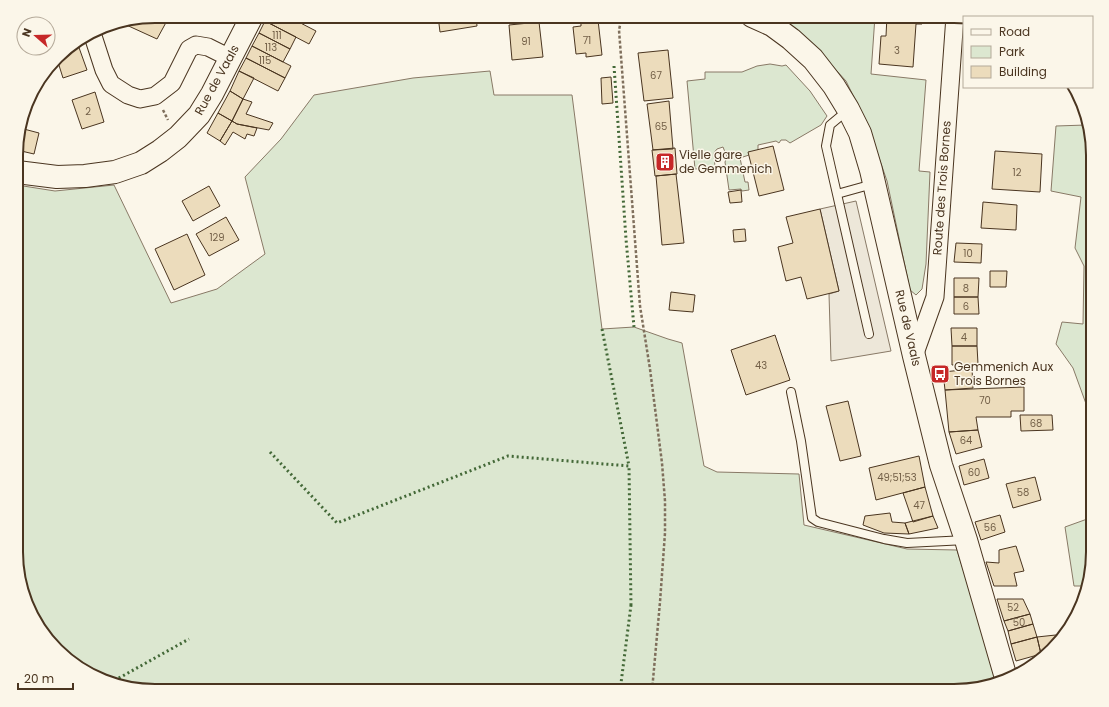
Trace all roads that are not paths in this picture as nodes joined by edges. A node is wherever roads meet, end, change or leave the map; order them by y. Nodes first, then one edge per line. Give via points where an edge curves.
1 (248, 23) edge
2 (768, 23) edge
3 (954, 23) edge
4 (94, 39) edge
5 (230, 58) junction
6 (848, 109) junction
7 (23, 173) edge
8 (874, 184) junction
9 (836, 194) junction
10 (869, 334) dead end
11 (914, 356) junction
12 (791, 392) dead end
13 (966, 540) junction
14 (1005, 674) edge

1 - 5 main road, Rue de Vaals
2 - 6 main road, Rue de Vaals via 813,59
3 - 11 street, Route des Trois Bornes via 935,297
4 - 5 street via 111,84 140,99 155,96 172,83 189,49 196,45 208,47
5 - 7 main road, Rue de Vaals via 199,115 178,138 141,163 115,172 85,176 57,177
6 - 8 main road, Rue de Vaals via 860,133
6 - 9 lane via 830,125 826,146
8 - 9 lane
8 - 11 main road, Rue de Vaals
9 - 10 lane
11 - 13 main road, Rue de Vaals via 941,465
12 - 13 lane via 812,518 818,522 907,544
13 - 14 main road, Rue de Vaals

